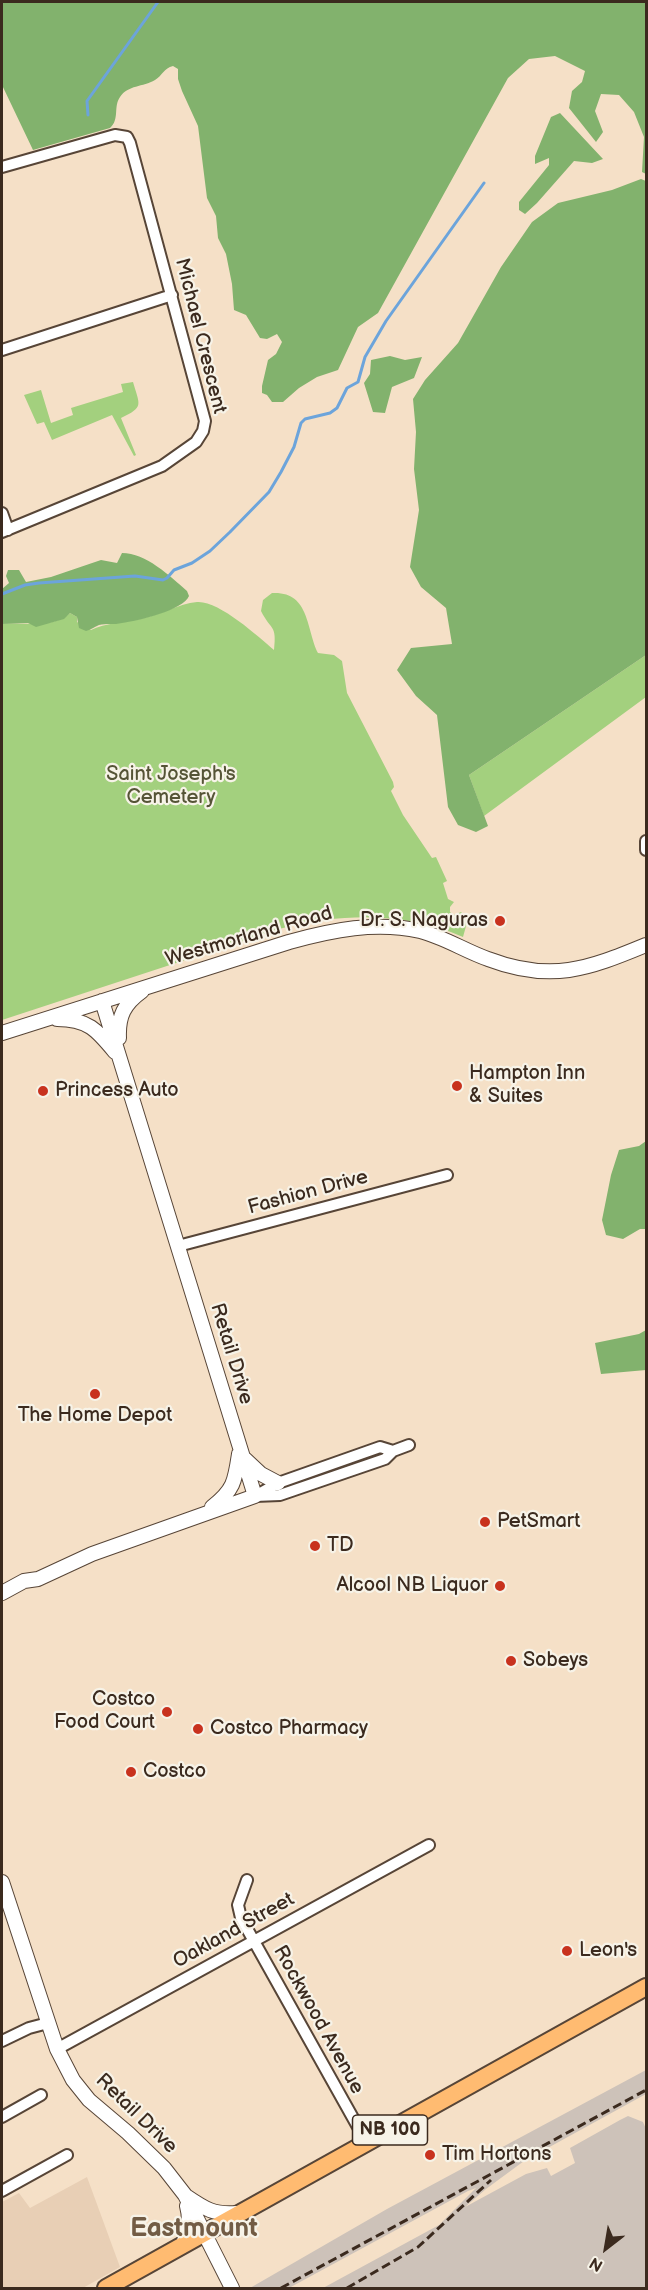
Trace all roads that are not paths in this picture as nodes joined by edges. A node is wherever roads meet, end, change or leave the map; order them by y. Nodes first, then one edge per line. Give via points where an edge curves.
1 (2, 167) edge
2 (172, 295) junction
3 (2, 350) edge
4 (2, 513) edge
5 (5, 531) edge
6 (646, 841) edge
7 (646, 850) edge
8 (646, 945) edge
9 (150, 985) junction
10 (102, 1001) junction
11 (44, 1020) junction
12 (2, 1033) edge
13 (120, 1058) junction
14 (447, 1175) dead end
15 (178, 1246) junction
16 (409, 1445) dead end
17 (240, 1449) junction
18 (393, 1451) junction
19 (278, 1483) junction
20 (255, 1496) junction
21 (202, 1514) junction
22 (38, 1579) junction
23 (2, 1593) edge
24 (2, 1602) edge
25 (429, 1845) dead end
26 (247, 1880) dead end
27 (2, 1882) edge
28 (254, 1941) junction
29 (646, 1987) edge
30 (48, 2023) junction
31 (2, 2041) edge
32 (57, 2049) junction
33 (41, 2095) dead end
34 (2, 2117) edge
35 (367, 2144) junction
36 (67, 2155) dead end
37 (2, 2191) edge
38 (185, 2195) junction
39 (242, 2213) junction
40 (205, 2234) junction
41 (182, 2246) junction
42 (106, 2289) edge
43 (232, 2289) edge

1 - 2 street, Michael Crescent via 115,135 125,136
2 - 3 street
2 - 5 street, Michael Crescent via 206,421 196,442 153,470
4 - 5 street
6 - 7 street
8 - 9 street, Westmorland Road via 597,965 547,972 488,959 421,932 376,926 317,934
9 - 10 street, Westmorland Road
9 - 13 street via 121,1014
10 - 11 street, Westmorland Road
10 - 13 street, Retail Drive
11 - 12 street, Westmorland Road
11 - 13 street via 68,1019 90,1025
13 - 15 street, Retail Drive
14 - 15 street, Fashion Drive
15 - 17 street, Retail Drive
16 - 18 street
17 - 19 street via 247,1462
17 - 20 street, Retail Drive
17 - 21 street via 234,1484 226,1496
18 - 19 street via 380,1447
18 - 20 street via 385,1459 280,1495
19 - 20 street
20 - 21 street
21 - 22 street via 92,1554
22 - 23 street via 24,1581
22 - 24 street
25 - 28 street, Oakland Street
26 - 28 street, Rockwood Avenue via 238,1909
27 - 30 street, Retail Drive
28 - 32 street, Oakland Street
28 - 35 street, Rockwood Avenue
29 - 35 main road, NB 100
30 - 31 street
30 - 32 street, Retail Drive
32 - 38 street, Retail Drive via 89,2100 164,2168
33 - 34 street
35 - 39 main road, NB 100
36 - 37 street
38 - 39 street via 204,2209 221,2214
38 - 40 street, Retail Drive
38 - 41 street via 190,2218
39 - 40 main road, NB 100
40 - 41 main road, NB 100
40 - 43 street, Retail Drive
41 - 42 main road, NB 100

